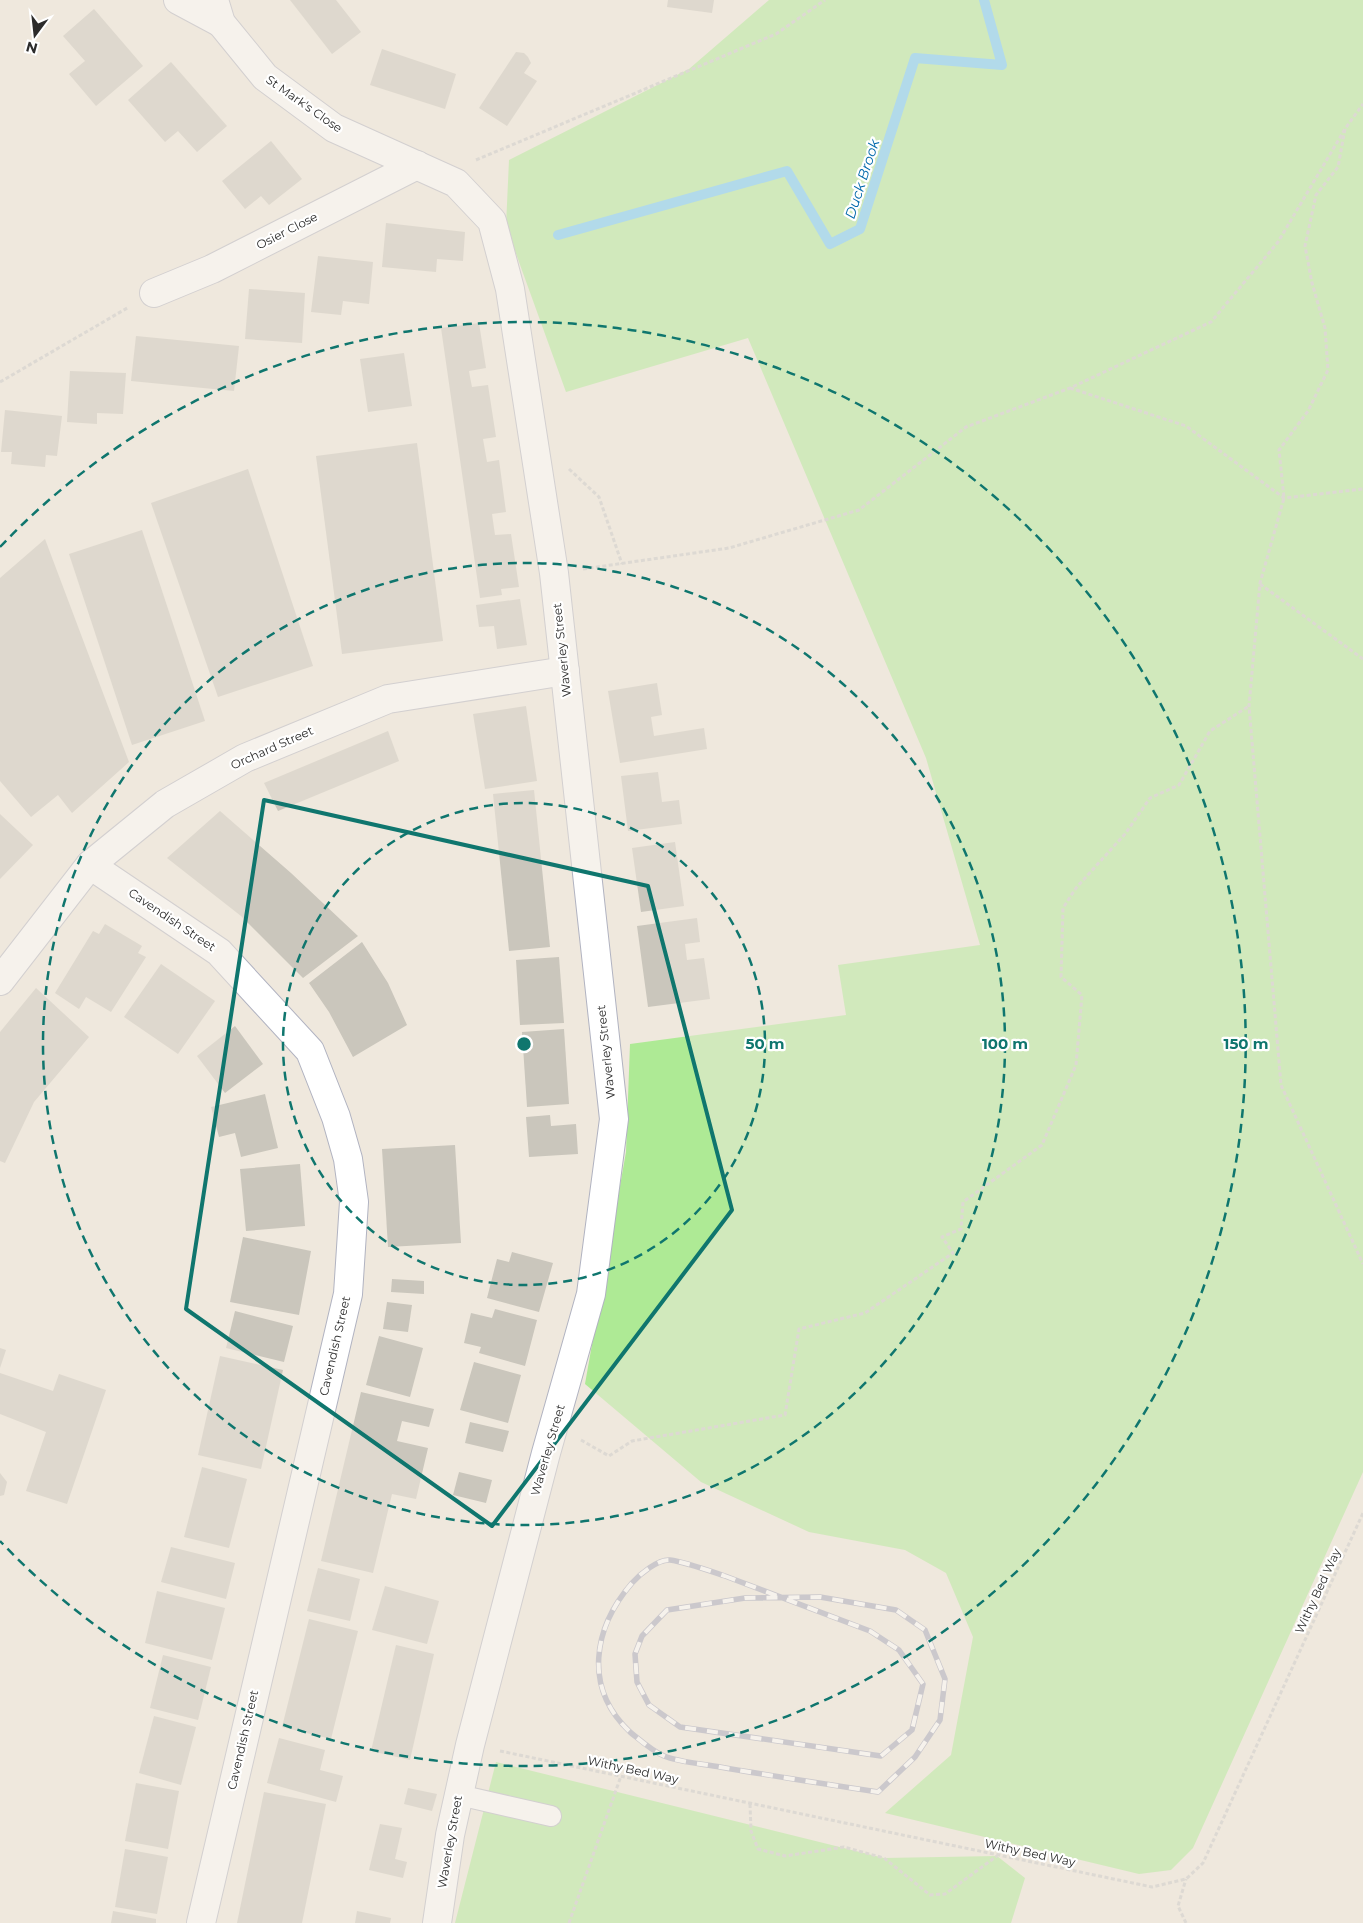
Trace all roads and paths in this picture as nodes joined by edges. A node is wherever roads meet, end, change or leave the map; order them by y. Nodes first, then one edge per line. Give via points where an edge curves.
1 (178, 0) edge
2 (825, 0) edge
3 (217, 12) edge
4 (1363, 104) edge
5 (1345, 128) junction
6 (418, 165) junction
7 (456, 183) junction
8 (154, 293) joint
9 (0, 382) edge
10 (1070, 388) junction
11 (538, 473) junction
12 (1363, 489) edge
13 (1284, 498) junction
14 (622, 564) junction
15 (554, 573) junction
16 (1260, 584) junction
17 (1363, 659) edge
18 (565, 671) junction
19 (1249, 706) junction
20 (90, 865) junction
21 (0, 981) edge
22 (1363, 1264) edge
23 (558, 1416) junction
24 (1363, 1513) edge
25 (470, 1744) junction
26 (621, 1776) junction
27 (459, 1795) junction
28 (750, 1804) junction
29 (551, 1816) dead end
30 (997, 1856) junction
31 (1186, 1879) junction
32 (201, 1923) edge
33 (436, 1923) edge
34 (569, 1923) edge
35 (1186, 1923) edge

1 - 3 street
2 - 7 path via 776,34 478,158
3 - 6 street, St Mark's Close via 265,77 334,128
4 - 5 path
5 - 10 path via 1278,242 1211,322
5 - 13 path via 1338,167 1316,195 1305,246 1325,328 1328,370 1308,411 1279,450
6 - 7 street, St Mark's Close
6 - 8 street, Osier Close via 212,270
7 - 11 street, Waverley Street via 492,221 510,289
8 - 9 path
10 - 13 path via 1186,426
10 - 14 path via 966,427 859,510 729,548
11 - 14 path via 570,469 599,497
11 - 15 street, Waverley Street
12 - 13 path
13 - 16 path
14 - 15 path
15 - 18 street, Waverley Street
16 - 17 path
16 - 19 path
18 - 20 street, Orchard Street via 388,699 245,758 165,804
18 - 23 street, Waverley Street via 614,1119 591,1294
19 - 22 path via 1281,1085
19 - 23 path via 1210,731 1179,784 1150,798 1125,834 1076,888 1063,908 1061,977 1082,995 1076,1065 1042,1145 963,1202 961,1229 942,1237 953,1253 865,1313 799,1329 785,1415 632,1441 610,1456 578,1438
20 - 21 street, Orchard Street
20 - 32 street, Cavendish Street via 219,952 310,1051 336,1117 348,1159 354,1202 348,1294
23 - 25 street, Waverley Street
24 - 31 path, Withy Bed Way via 1203,1863
25 - 26 path, Withy Bed Way
25 - 27 street, Waverley Street
26 - 28 path, Withy Bed Way
26 - 34 path
27 - 29 lane
27 - 33 street, Waverley Street
28 - 30 path, Withy Bed Way
28 - 30 path via 751,1831 758,1850 784,1856 844,1847 884,1858 930,1895 945,1894
30 - 31 path, Withy Bed Way via 1152,1887
31 - 35 path via 1178,1906

